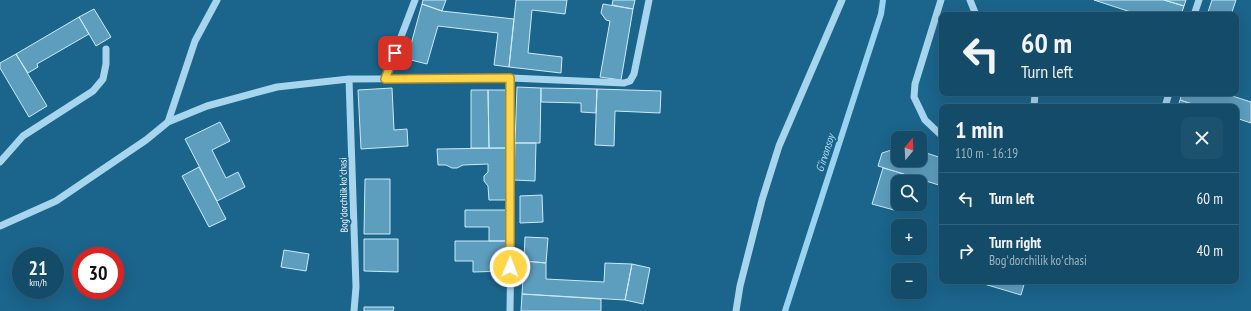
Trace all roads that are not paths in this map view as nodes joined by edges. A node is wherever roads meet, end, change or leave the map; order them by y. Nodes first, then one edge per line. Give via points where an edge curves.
1 (217, 0) edge
2 (415, 0) edge
3 (649, 0) edge
4 (842, 0) edge
5 (940, 0) edge
6 (970, 0) edge
7 (1199, 0) edge
8 (975, 12) edge
9 (1195, 12) edge
10 (106, 50) dead end
11 (510, 78) junction
12 (349, 79) junction
13 (385, 79) junction
14 (168, 122) junction
15 (939, 133) edge
16 (0, 162) edge
17 (0, 226) edge
18 (354, 311) edge
19 (510, 311) edge
20 (736, 311) edge

1 - 14 street via 195,41
2 - 13 street
3 - 11 street via 634,74 630,81 624,83
4 - 20 street via 779,146 762,200
5 - 15 street via 915,84 914,97 925,120
6 - 8 street
7 - 9 street
10 - 16 street via 103,79 93,90 23,136
11 - 13 street
11 - 19 street
12 - 13 street
12 - 14 street via 277,87 207,106
12 - 18 street, Bogʻdorchilik koʻchasi via 356,287
14 - 17 street via 146,140 56,201

